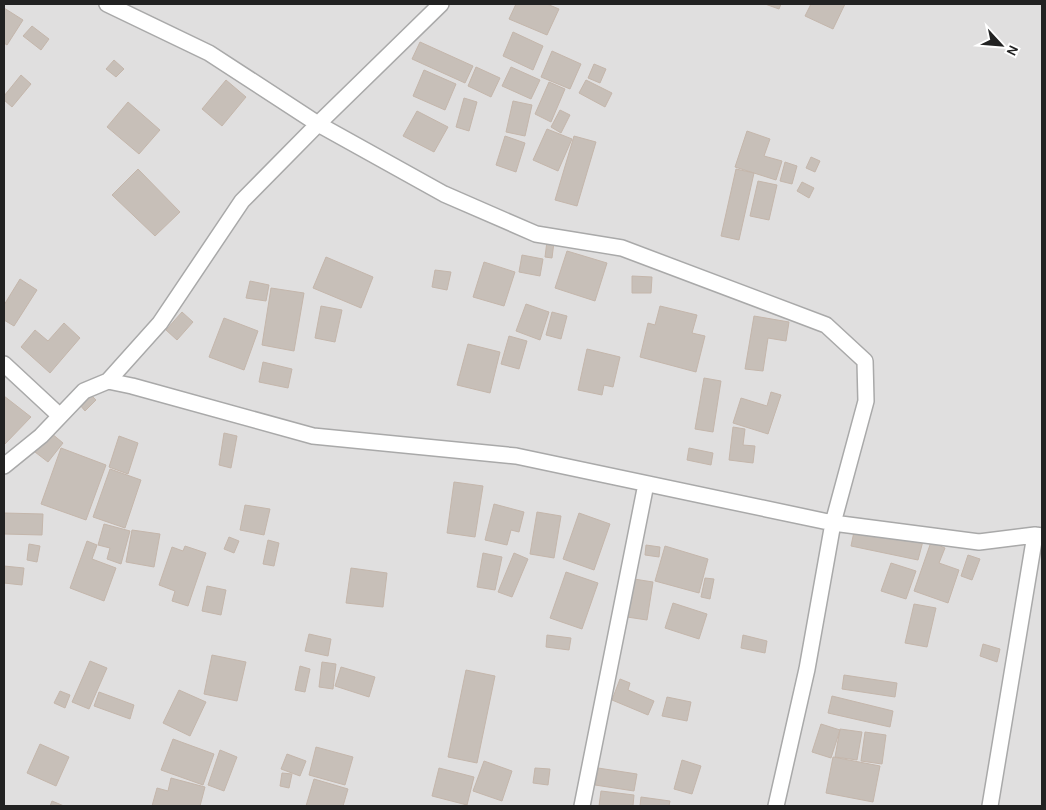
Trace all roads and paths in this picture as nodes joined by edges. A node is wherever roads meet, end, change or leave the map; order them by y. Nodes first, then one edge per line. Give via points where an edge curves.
1 (108, 4) edge
2 (441, 4) edge
3 (318, 124) junction
4 (4, 364) edge
5 (108, 381) junction
6 (60, 416) junction
7 (4, 466) edge
8 (646, 484) junction
9 (833, 523) junction
10 (1038, 535) edge
11 (582, 806) edge
12 (776, 806) edge
13 (990, 806) edge

1 - 3 street via 209,53
2 - 3 street
3 - 5 street via 242,202 160,323
3 - 9 street via 444,194 536,234 622,248 826,324 865,361 866,401
4 - 6 street
5 - 6 street via 84,391
5 - 8 street via 313,436 516,456
6 - 7 street
8 - 9 street
8 - 11 street
9 - 10 street via 979,542
9 - 12 street via 807,669
10 - 13 street

